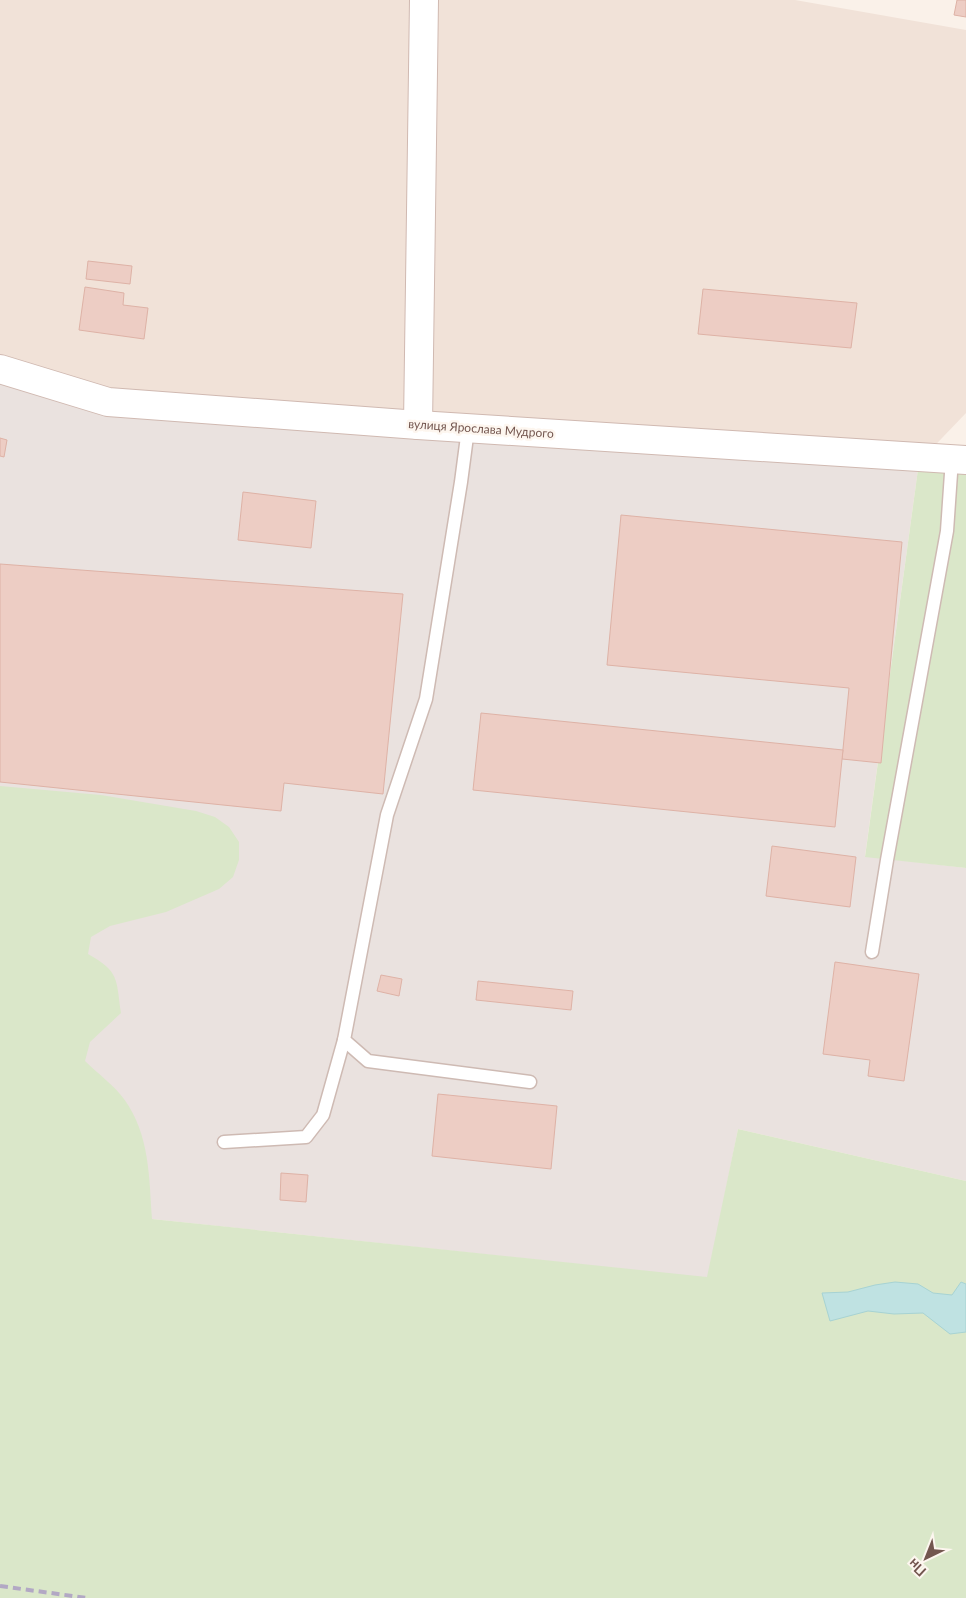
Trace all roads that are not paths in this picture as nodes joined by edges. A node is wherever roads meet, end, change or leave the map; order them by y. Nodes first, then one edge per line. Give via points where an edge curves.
1 (424, 0) edge
2 (0, 369) edge
3 (418, 425) junction
4 (468, 429) junction
5 (959, 459) edge
6 (872, 952) dead end
7 (344, 1040) junction
8 (530, 1082) dead end
9 (224, 1142) dead end

1 - 3 main road
2 - 3 main road, вулиця Ярослава Мудрого via 108,402
3 - 4 main road, вулиця Ярослава Мудрого
4 - 5 main road, вулиця Ярослава Мудрого
4 - 7 lane via 426,699 387,815
5 - 6 lane
7 - 8 lane via 368,1061
7 - 9 lane via 323,1116 306,1137

